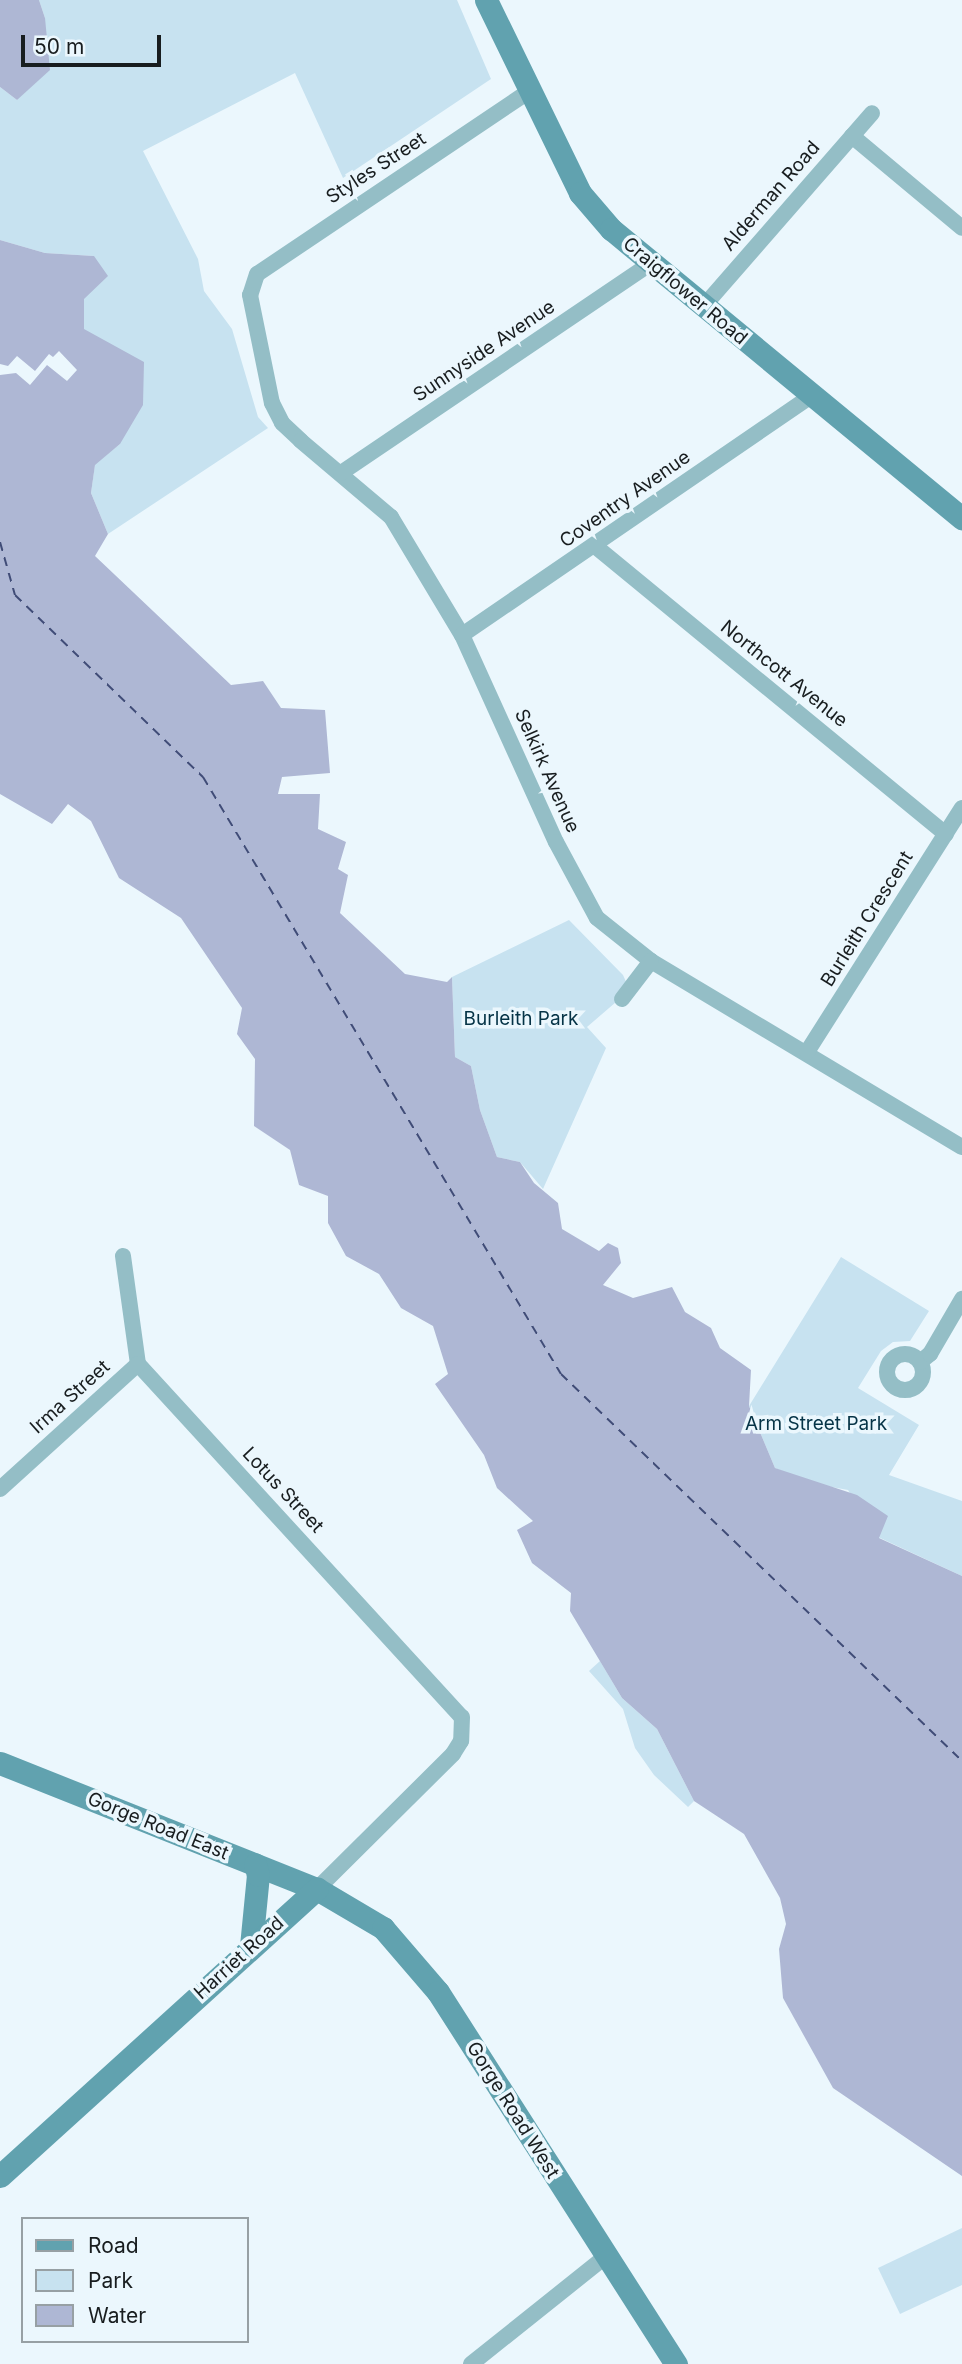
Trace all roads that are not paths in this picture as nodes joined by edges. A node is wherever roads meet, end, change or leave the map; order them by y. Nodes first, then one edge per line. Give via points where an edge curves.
1 (486, 0) edge
2 (528, 92) junction
3 (872, 113) dead end
4 (852, 136) junction
5 (962, 228) edge
6 (651, 263) junction
7 (252, 282) joint
8 (703, 307) junction
9 (810, 397) junction
10 (341, 473) junction
11 (962, 518) edge
12 (595, 546) junction
13 (463, 635) junction
14 (962, 808) edge
15 (946, 834) junction
16 (651, 961) junction
17 (622, 999) dead end
18 (807, 1052) junction
19 (962, 1147) edge
20 (123, 1256) dead end
21 (962, 1299) edge
22 (920, 1362) dead end
23 (138, 1364) junction
24 (0, 1489) edge
25 (463, 1729) joint
26 (0, 1763) edge
27 (255, 1864) junction
28 (317, 1889) junction
29 (251, 1946) junction
30 (0, 2176) edge
31 (605, 2257) junction
32 (471, 2364) edge
33 (676, 2364) edge

1 - 2 main road, Craigflower Road
2 - 6 main road, Craigflower Road via 580,193
2 - 7 street, Styles Street via 266,266
3 - 4 street, Alderman Road
4 - 5 street
4 - 8 street, Alderman Road
6 - 8 main road, Craigflower Road
6 - 10 street, Sunnyside Avenue
7 - 10 street, Selkirk Avenue via 252,310 272,403 282,423
8 - 9 main road, Craigflower Road
9 - 11 main road, Craigflower Road
9 - 12 street, Coventry Avenue
10 - 13 street, Selkirk Avenue via 391,517
12 - 13 street, Coventry Avenue
12 - 15 street, Northcott Avenue
13 - 16 street, Selkirk Avenue via 556,842 597,918
14 - 15 street, Burleith Crescent
15 - 18 street, Burleith Crescent
16 - 17 street
16 - 18 street, Selkirk Avenue
18 - 19 street, Selkirk Avenue
20 - 23 street
21 - 22 street via 930,1354
23 - 24 street, Irma Street
23 - 25 street, Lotus Street via 455,1707
25 - 28 street, Harriet Road via 453,1754
26 - 27 main road, Gorge Road East
27 - 28 main road, Gorge Road East
27 - 29 main road via 258,1875
28 - 29 main road, Harriet Road
28 - 31 main road, Gorge Road West via 383,1928 409,1953 439,1992
29 - 30 main road, Harriet Road
31 - 32 street
31 - 33 main road, Gorge Road West

